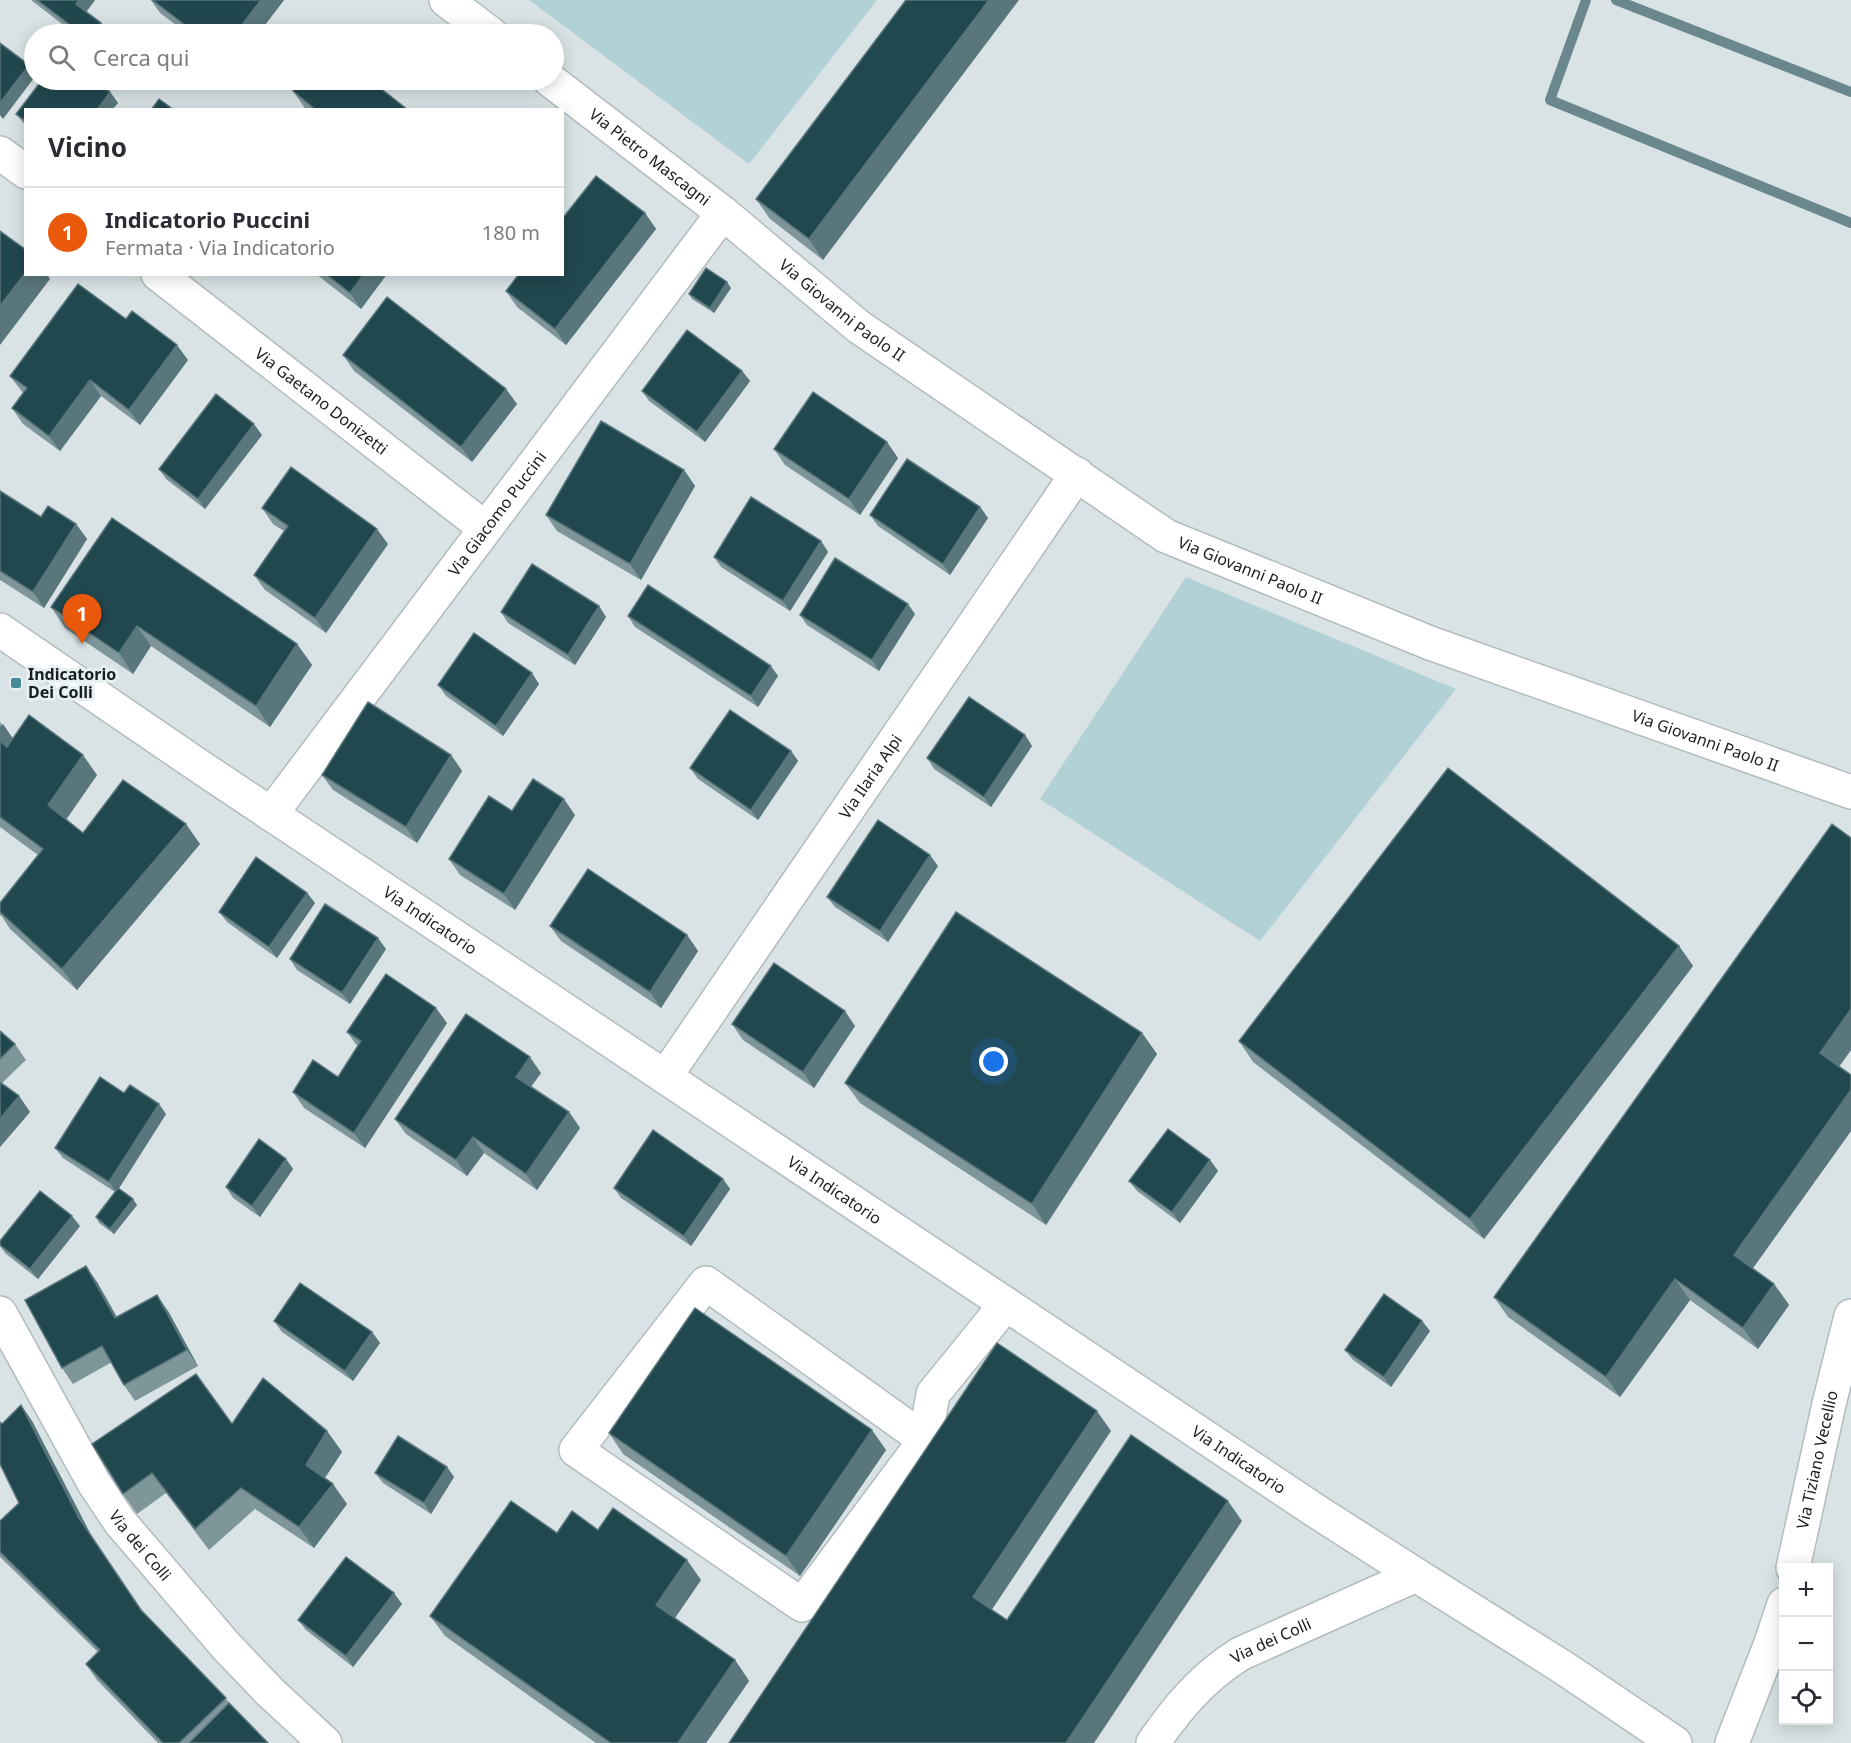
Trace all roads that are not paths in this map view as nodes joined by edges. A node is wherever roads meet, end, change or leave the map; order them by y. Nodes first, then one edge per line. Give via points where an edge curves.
1 (446, 0) edge
2 (478, 24) edge
3 (563, 90) edge
4 (0, 153) edge
5 (24, 171) edge
6 (723, 213) junction
7 (161, 276) edge
8 (1077, 474) junction
9 (485, 528) junction
10 (0, 630) edge
11 (1851, 792) edge
12 (271, 814) junction
13 (665, 1077) junction
14 (1006, 1304) junction
15 (0, 1313) edge
16 (1851, 1316) edge
17 (925, 1440) junction
18 (1794, 1563) edge
19 (1416, 1575) junction
20 (1780, 1617) edge
21 (325, 1743) edge
22 (1153, 1743) edge
23 (1675, 1743) edge
24 (1732, 1743) edge

1 - 2 street
3 - 6 street, Via Pietro Mascagni
4 - 5 street
6 - 8 street, Via Giovanni Paolo II via 859,327
6 - 9 street, Via Giacomo Puccini
7 - 9 street, Via Gaetano Donizetti
8 - 11 street, Via Giovanni Paolo II via 1166,536 1430,643
8 - 13 street, Via Ilaria Alpi
9 - 12 street, Via Giacomo Puccini
10 - 12 street, Via Indicatorio
12 - 13 street, Via Indicatorio
13 - 14 street, Via Indicatorio
14 - 17 street via 933,1394
14 - 19 street, Via Indicatorio
15 - 21 street, Via dei Colli via 94,1483 120,1522 226,1646
16 - 18 street, Via Tiziano Vecellio
17 - 17 street via 802,1605 576,1450 706,1283
19 - 22 street, Via dei Colli via 1229,1661 1192,1692
19 - 23 street, Via Indicatorio
20 - 24 street

